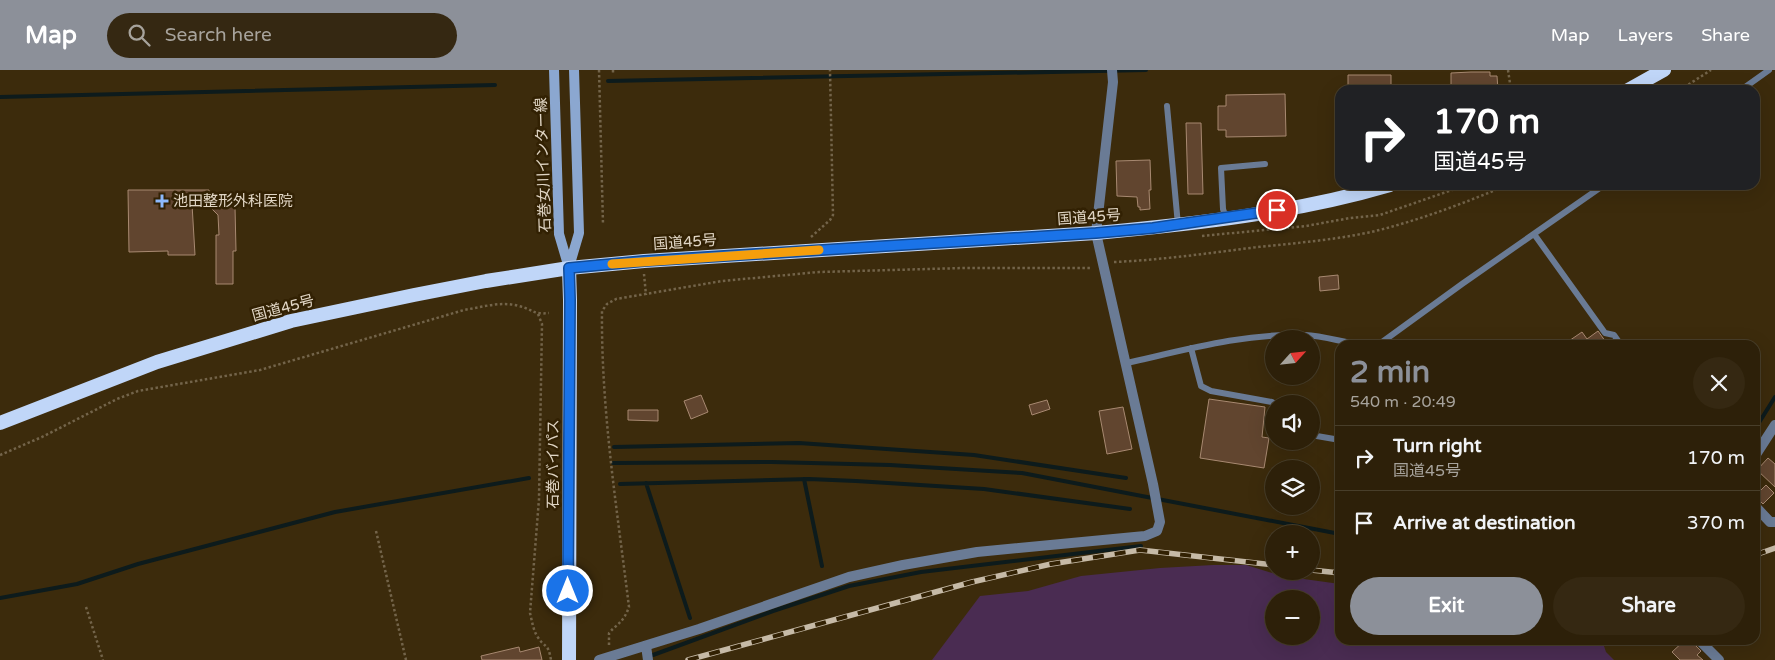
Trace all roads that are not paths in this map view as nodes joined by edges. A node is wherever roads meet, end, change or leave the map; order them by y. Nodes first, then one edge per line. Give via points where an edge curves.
1 (554, 70) edge
2 (574, 70) edge
3 (1664, 70) edge
4 (1770, 70) edge
5 (1112, 73) edge
6 (1637, 85) edge
7 (1748, 85) edge
8 (1167, 106) dead end
9 (1265, 164) dead end
10 (1365, 190) edge
11 (1597, 190) edge
12 (1226, 218) junction
13 (1178, 224) junction
14 (1096, 233) junction
15 (1534, 234) junction
16 (569, 268) junction
17 (1336, 340) edge
18 (1385, 340) edge
19 (1618, 340) edge
20 (1191, 348) junction
21 (1127, 363) junction
22 (1265, 401) edge
23 (0, 423) edge
24 (1775, 425) edge
25 (1320, 437) edge
26 (1335, 439) edge
27 (1760, 448) edge
28 (1760, 511) edge
29 (1775, 522) edge
30 (1704, 645) edge
31 (646, 646) junction
32 (569, 660) edge
33 (600, 660) edge
34 (648, 660) edge
35 (1719, 660) edge

1 - 16 main road, 石巻女川インター線 via 559,234
2 - 16 main road via 579,233
3 - 6 highway
4 - 7 lane
5 - 14 street
8 - 13 lane
9 - 12 lane via 1221,168 1222,209
10 - 12 highway, 国道45号 via 1336,199
11 - 15 lane
12 - 13 highway, 国道45号
13 - 14 highway, 国道45号
14 - 16 highway, 国道45号
14 - 21 street
15 - 18 lane
15 - 19 lane via 1605,333 1614,335
16 - 23 highway, 国道45号 via 414,294 291,321 157,362
16 - 32 highway, 石巻バイパス
17 - 20 lane via 1278,335
20 - 21 lane
20 - 22 lane via 1201,386 1211,391
21 - 31 street via 1159,510 1157,532 1145,536 977,552 849,577
24 - 27 street
25 - 26 lane
28 - 29 street via 1770,522
30 - 35 street
31 - 33 street
31 - 34 street

